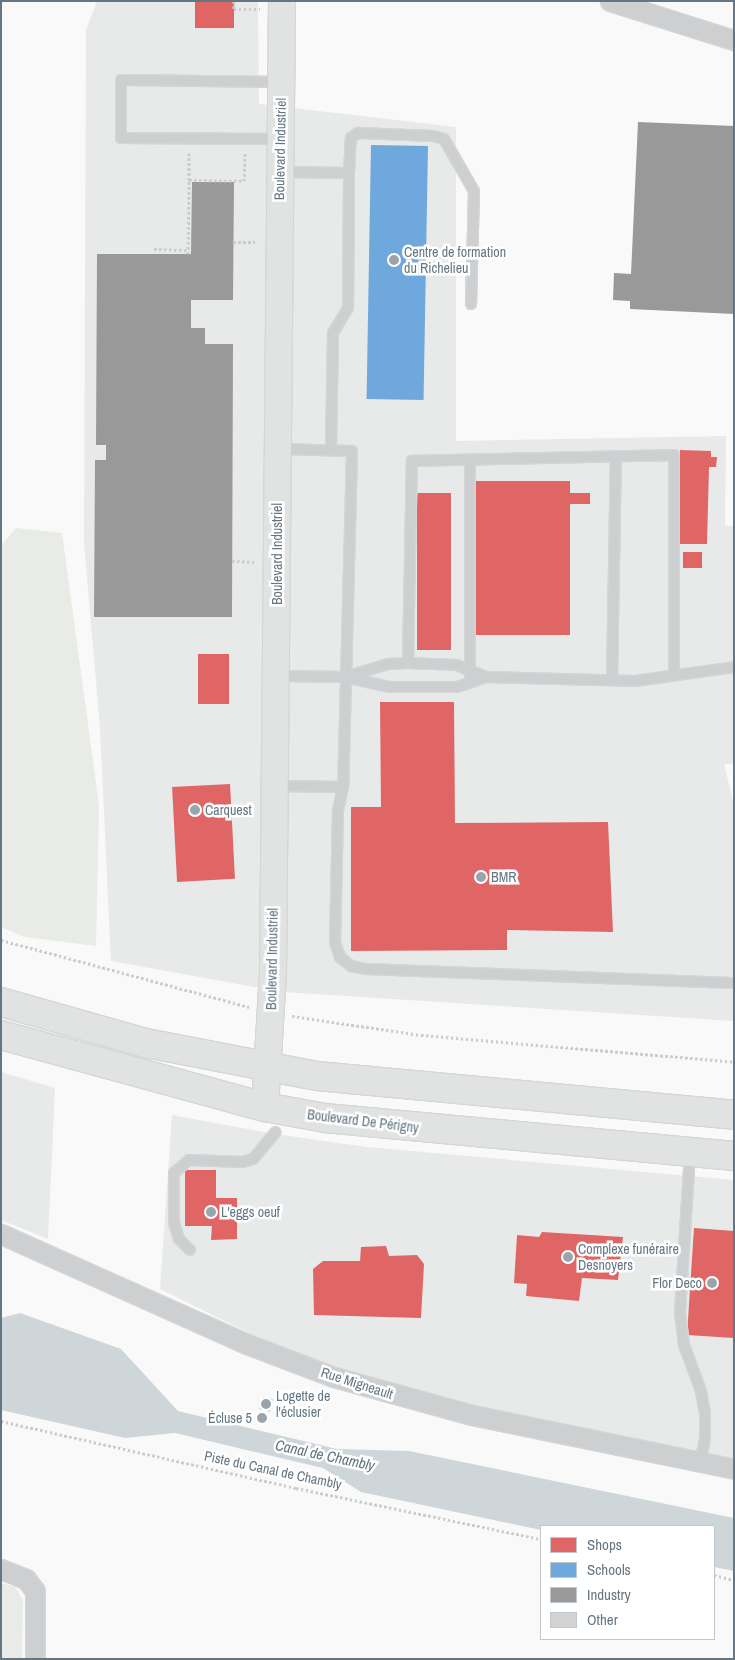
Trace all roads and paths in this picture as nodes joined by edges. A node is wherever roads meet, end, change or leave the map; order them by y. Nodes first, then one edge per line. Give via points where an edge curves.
1 (234, 1) edge
2 (610, 1) edge
3 (273, 5) edge
4 (734, 40) edge
5 (280, 82) junction
6 (189, 138) junction
7 (245, 138) junction
8 (280, 138) junction
9 (280, 172) junction
10 (349, 173) junction
11 (189, 180) junction
12 (234, 242) dead end
13 (262, 242) dead end
14 (154, 249) dead end
15 (471, 304) dead end
16 (278, 448) junction
17 (331, 450) junction
18 (616, 458) junction
19 (470, 460) junction
20 (232, 561) dead end
21 (260, 562) dead end
22 (408, 663) junction
23 (734, 666) edge
24 (470, 671) junction
25 (674, 674) junction
26 (277, 676) junction
27 (345, 677) junction
28 (486, 678) junction
29 (612, 680) junction
30 (470, 682) junction
31 (274, 786) junction
32 (343, 787) junction
33 (1, 940) edge
34 (734, 983) edge
35 (1, 1002) edge
36 (254, 1009) dead end
37 (293, 1016) dead end
38 (1, 1035) edge
39 (734, 1062) edge
40 (269, 1067) junction
41 (265, 1107) junction
42 (734, 1115) edge
43 (276, 1132) dead end
44 (690, 1152) junction
45 (734, 1156) edge
46 (1, 1234) edge
47 (190, 1250) dead end
48 (1, 1420) edge
49 (700, 1462) junction
50 (734, 1469) edge
51 (540, 1539) edge
52 (1, 1570) edge
53 (715, 1575) edge
54 (734, 1580) edge
55 (35, 1659) edge

1 - 3 path via 234,9
2 - 4 street
3 - 5 street, Boulevard Industriel
5 - 6 lane via 121,80 121,138
5 - 8 street, Boulevard Industriel
6 - 7 lane
6 - 11 path
7 - 8 lane
7 - 11 path via 244,181
8 - 9 street, Boulevard Industriel
9 - 10 lane
9 - 16 street, Boulevard Industriel
10 - 15 lane via 350,138 358,133 444,139 474,191
10 - 17 lane via 348,308 333,333
11 - 14 path via 188,252
12 - 13 path
16 - 17 lane
16 - 26 street, Boulevard Industriel
17 - 27 lane via 352,451
18 - 19 lane
18 - 25 lane via 674,456
18 - 29 lane
19 - 22 lane via 412,460
19 - 24 lane
20 - 21 path
22 - 24 lane via 457,665
22 - 27 lane via 388,664
23 - 25 lane
24 - 28 lane
24 - 30 lane
25 - 29 lane via 635,681
26 - 27 lane
26 - 31 street, Boulevard Industriel
27 - 30 lane via 389,687 457,687
27 - 32 lane
28 - 29 lane
28 - 30 lane
31 - 32 lane
31 - 40 street, Boulevard Industriel
32 - 34 lane via 338,811 335,942 340,956 351,966 509,976
33 - 36 path
35 - 40 main road via 154,1044
37 - 39 path via 421,1035
38 - 41 main road, Boulevard De Périgny
40 - 41 street, Boulevard Industriel
40 - 42 main road via 413,1087
41 - 44 main road, Boulevard De Périgny via 368,1124
43 - 47 lane via 254,1159 238,1162 189,1160 174,1173 175,1230
44 - 45 main road, Boulevard De Périgny
44 - 49 lane via 680,1312 684,1345 701,1391 705,1414 705,1439
46 - 49 street, Rue Migneault via 247,1344 334,1377 472,1415
48 - 51 path, Piste du Canal de Chambly via 296,1488
49 - 50 street, Rue Migneault
52 - 55 street via 26,1579 35,1591
53 - 54 path

